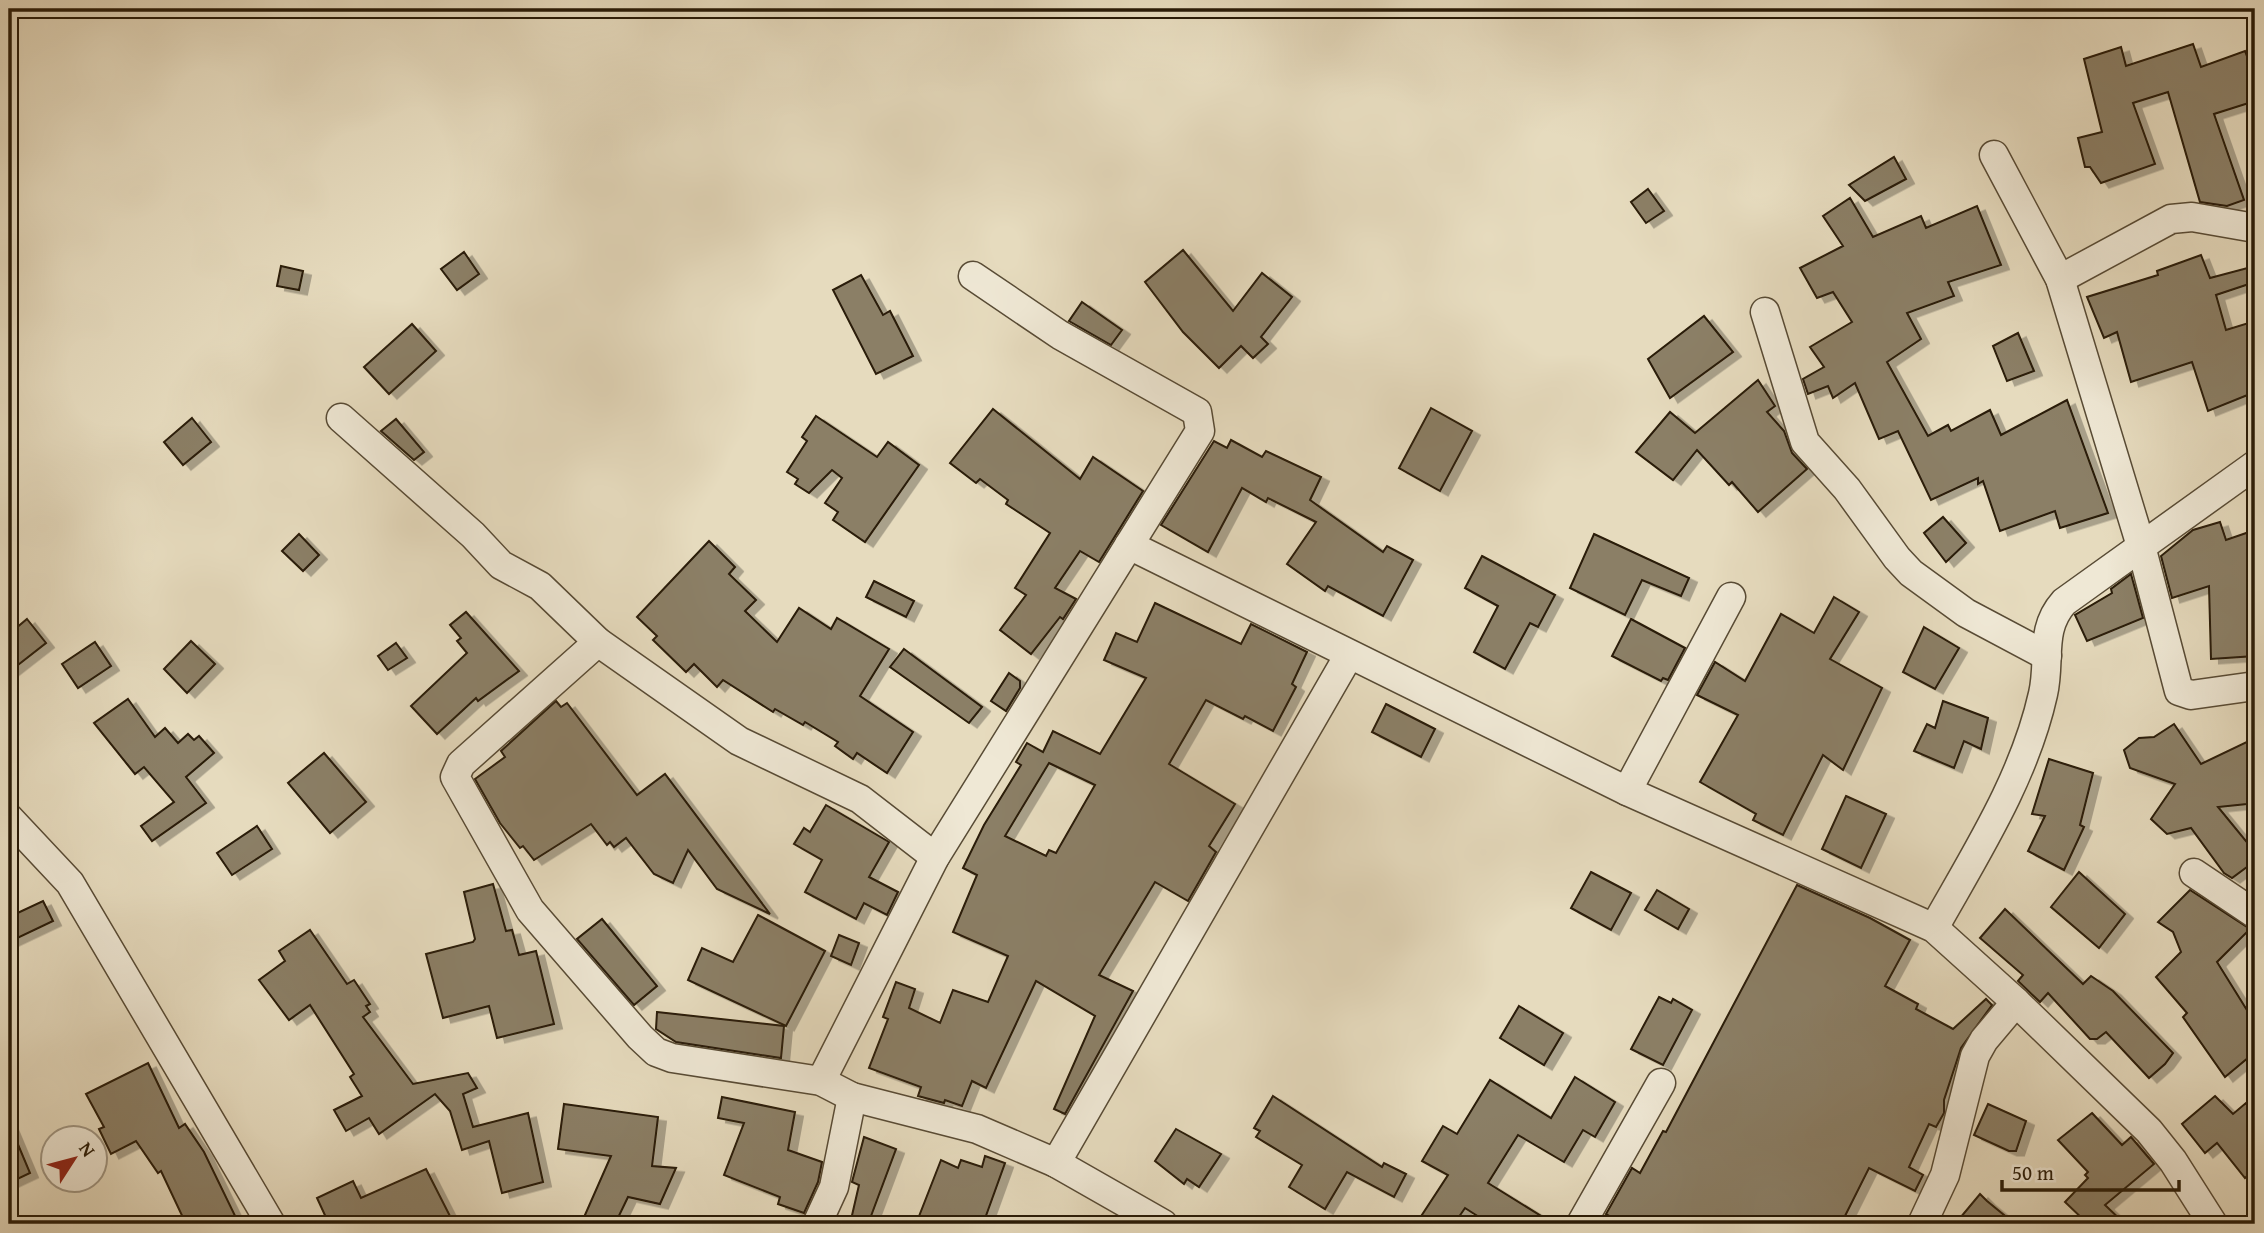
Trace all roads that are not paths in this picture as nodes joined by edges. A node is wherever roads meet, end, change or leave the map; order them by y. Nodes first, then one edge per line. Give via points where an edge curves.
1 (1994, 155) dead end
2 (2255, 228) edge
3 (973, 276) dead end
4 (2060, 279) junction
5 (1765, 312) dead end
6 (341, 418) dead end
7 (2255, 465) edge
8 (1129, 545) junction
9 (2141, 546) junction
10 (1731, 597) dead end
11 (598, 642) junction
12 (1349, 655) junction
13 (2047, 656) junction
14 (2255, 686) edge
15 (1627, 791) junction
16 (9, 818) edge
17 (935, 857) junction
18 (2194, 873) dead end
19 (2255, 914) edge
20 (1934, 928) junction
21 (2016, 1002) junction
22 (821, 1081) junction
23 (1661, 1083) dead end
24 (852, 1097) junction
25 (1056, 1163) junction
26 (271, 1224) edge
27 (817, 1224) edge
28 (1163, 1224) edge
29 (1581, 1224) edge
30 (1922, 1224) edge
31 (2213, 1224) edge

1 - 4 street
2 - 4 street via 2192,217 2171,219
3 - 8 street via 1060,335 1197,412 1200,431
4 - 9 street
5 - 13 street via 1805,442 1847,489 1896,558 1966,612
6 - 11 street via 473,534 501,565 540,586
7 - 9 street
8 - 12 street
8 - 17 street
9 - 13 street via 2051,616
9 - 14 street via 2179,691 2191,695
10 - 15 street
11 - 17 street via 739,741 860,800
11 - 22 street via 461,764 455,777 461,790 530,910 656,1052
12 - 15 street
12 - 25 street
13 - 20 street via 2044,691 2028,747 2005,801
15 - 20 street
16 - 26 street via 70,883
17 - 22 street
18 - 19 street
20 - 21 street
21 - 30 street via 1975,1056 1945,1175
21 - 31 street via 2149,1130
22 - 24 street
23 - 29 street
24 - 25 street via 977,1129
24 - 27 street via 834,1187
25 - 28 street

